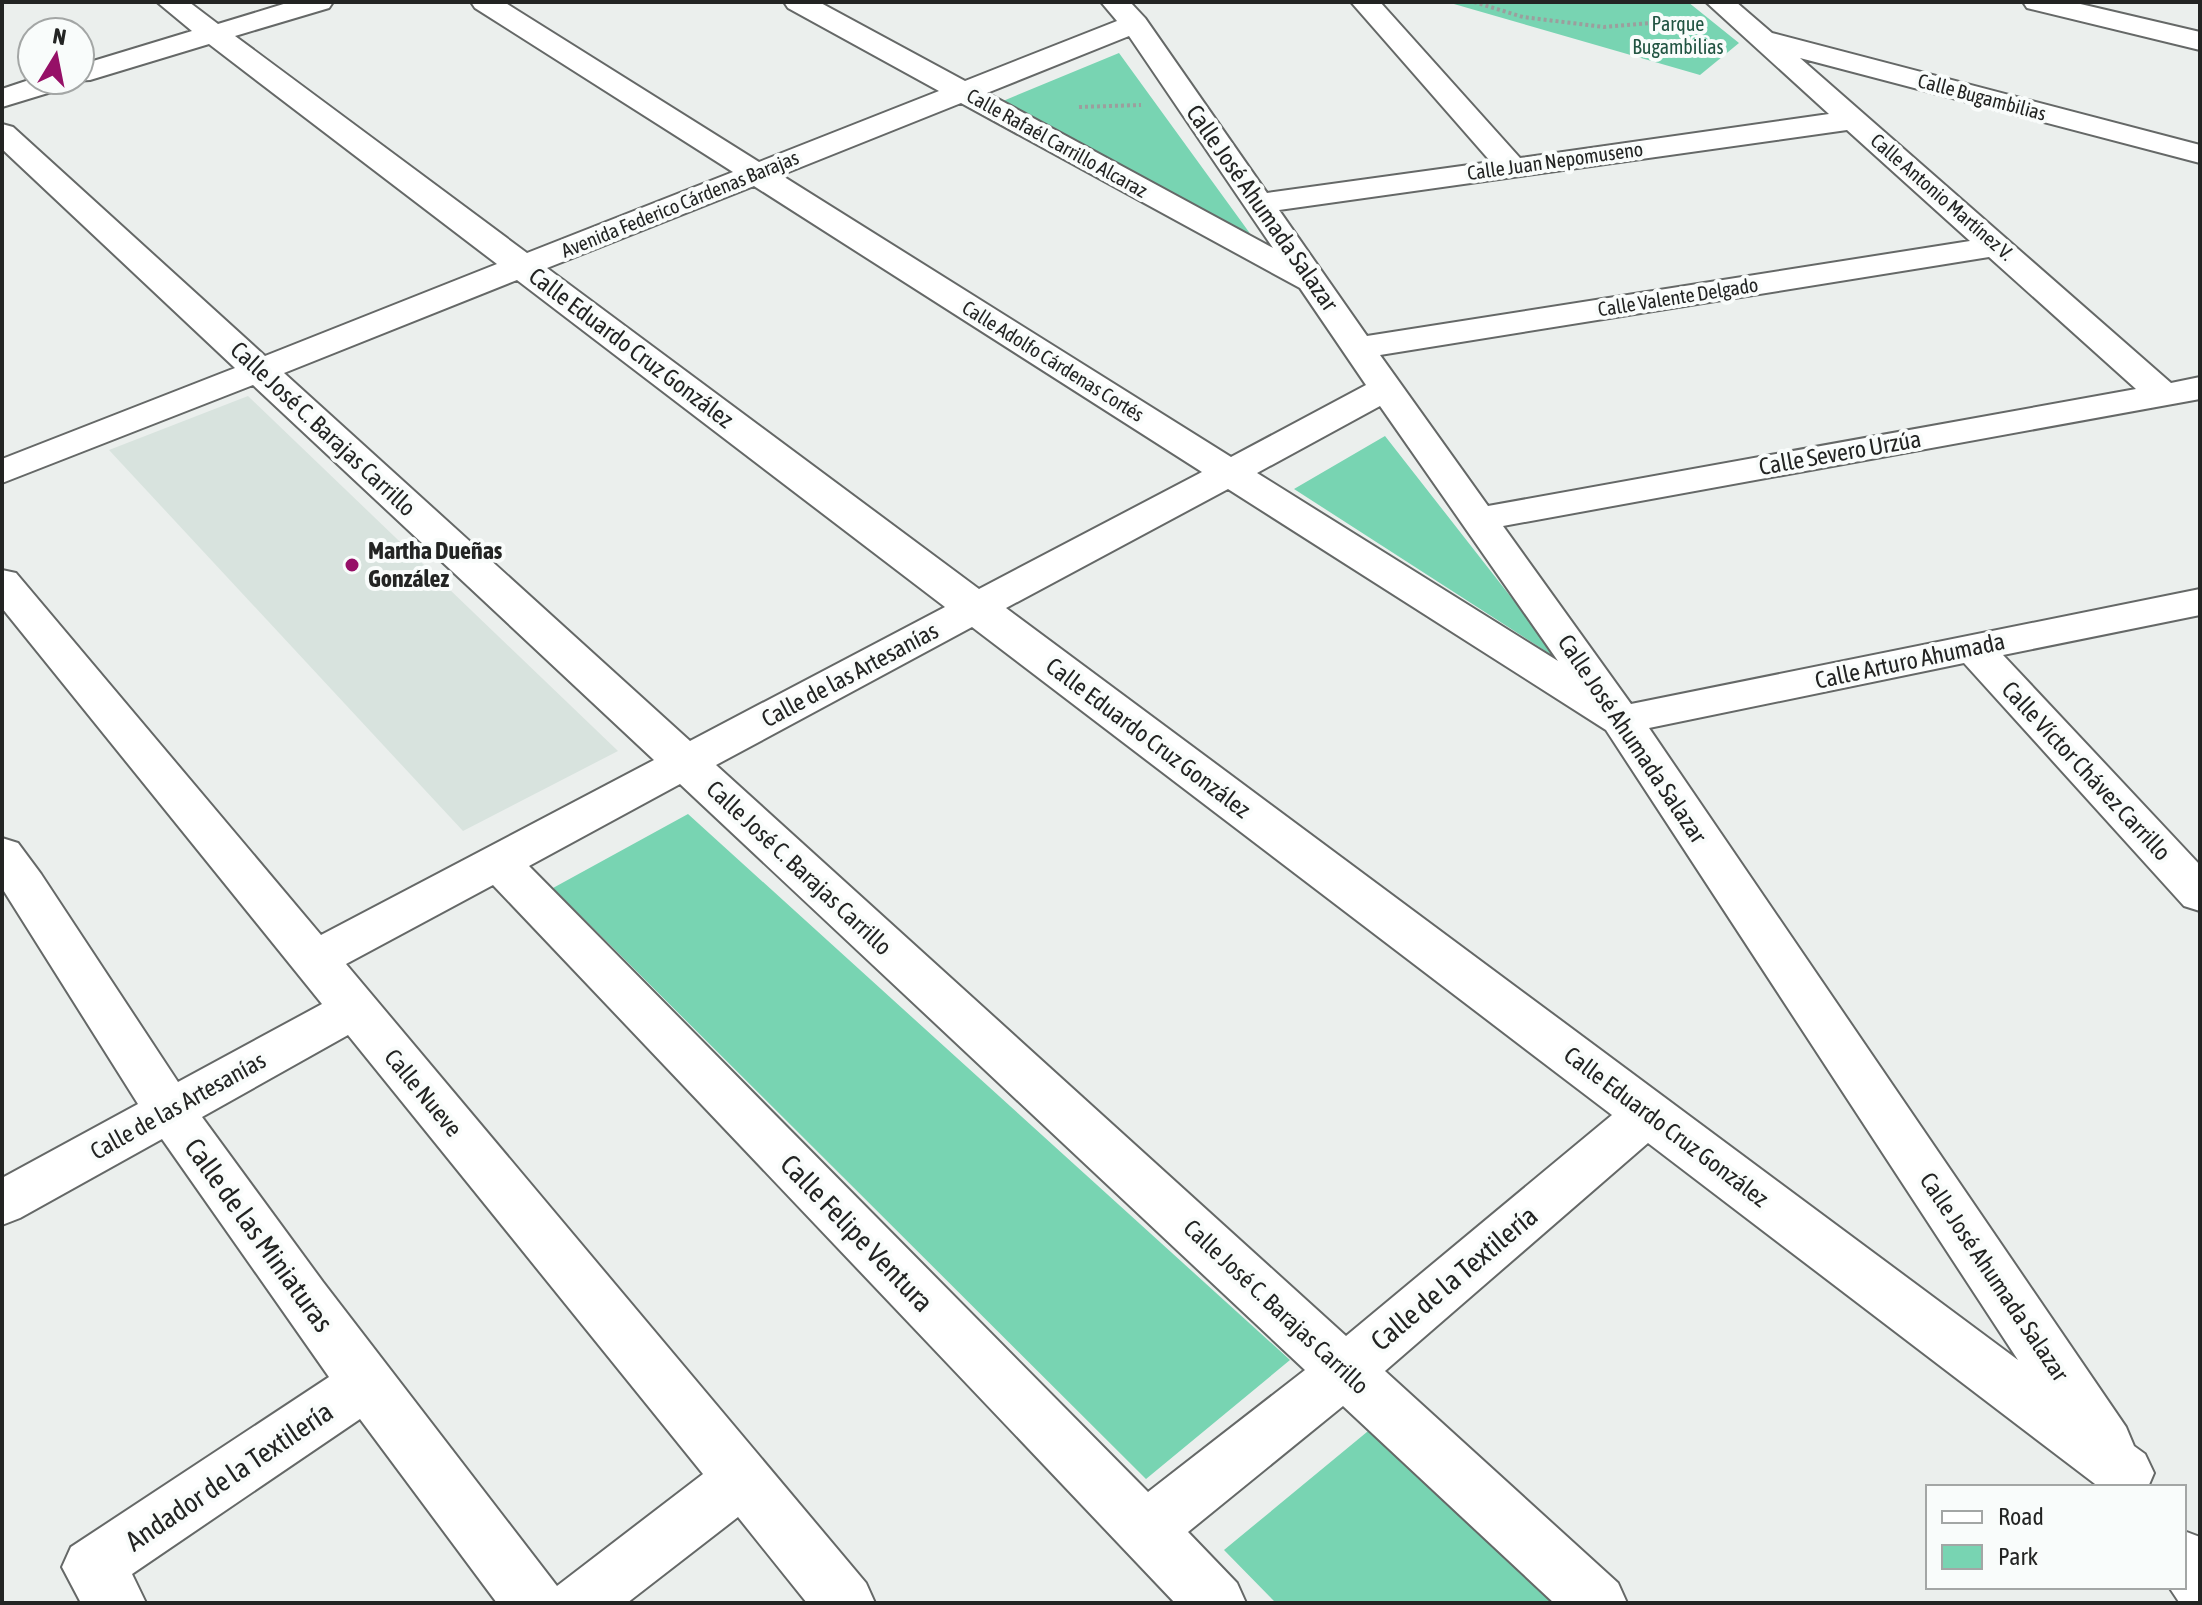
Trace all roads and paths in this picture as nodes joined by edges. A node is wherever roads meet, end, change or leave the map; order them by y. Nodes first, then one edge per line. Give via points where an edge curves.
1 (171, 2) edge
2 (319, 2) edge
3 (485, 2) edge
4 (798, 2) edge
5 (1365, 2) edge
6 (1474, 2) edge
7 (2037, 2) edge
8 (1728, 9) edge
9 (1125, 13) edge
10 (213, 34) junction
11 (1764, 40) junction
12 (2200, 41) edge
13 (96, 69) edge
14 (963, 92) junction
15 (1190, 104) junction
16 (994, 109) junction
17 (1854, 120) junction
18 (2, 133) edge
19 (2200, 154) edge
20 (1512, 167) junction
21 (757, 174) junction
22 (1257, 204) junction
23 (1998, 246) junction
24 (522, 266) junction
25 (1316, 285) junction
26 (1359, 348) junction
27 (260, 370) junction
28 (2200, 388) edge
29 (1386, 389) junction
30 (2163, 394) junction
31 (2, 472) edge
32 (1230, 472) junction
33 (1479, 519) junction
34 (2, 582) edge
35 (2200, 602) edge
36 (976, 608) junction
37 (1973, 648) junction
38 (1621, 720) junction
39 (686, 763) junction
40 (2, 854) edge
41 (498, 862) junction
42 (2200, 894) edge
43 (17, 902) edge
44 (314, 960) junction
45 (354, 1009) junction
46 (169, 1111) junction
47 (1648, 1114) junction
48 (2, 1203) edge
49 (1345, 1371) junction
50 (365, 1384) junction
51 (742, 1479) junction
52 (2130, 1480) edge
53 (1146, 1530) junction
54 (2186, 1562) edge
55 (2200, 1582) edge
56 (104, 1585) edge
57 (534, 1603) edge
58 (580, 1603) edge
59 (845, 1603) edge
60 (1216, 1603) edge
61 (1597, 1603) edge

1 - 10 street, Calle Eduardo Cruz González
2 - 10 street
3 - 21 street, Calle Adolfo Cárdenas Cortés
4 - 14 street, Calle Rafaél Carrillo Alcaraz
5 - 20 street
6 - 8 path via 1523,17 1604,27
7 - 12 street
8 - 11 street, Calle Antonio Martínez V.
9 - 14 street, Avenida Federico Cárdenas Barajas
9 - 15 street, Calle José Ahumada Salazar
10 - 13 street
10 - 24 street, Calle Eduardo Cruz González
11 - 17 street, Calle Antonio Martínez V.
11 - 19 street, Calle Bugambilias
14 - 16 street, Calle Rafaél Carrillo Alcaraz
14 - 21 street, Avenida Federico Cárdenas Barajas
15 - 16 path
15 - 22 street, Calle José Ahumada Salazar
16 - 25 street, Calle Rafaél Carrillo Alcaraz
17 - 20 street, Calle Juan Nepomuseno
17 - 23 street, Calle Antonio Martínez V.
18 - 27 street, Calle José C. Barajas Carrillo
20 - 22 street, Calle Juan Nepomuseno
21 - 24 street, Avenida Federico Cárdenas Barajas
21 - 32 street, Calle Adolfo Cárdenas Cortés
22 - 25 street, Calle José Ahumada Salazar
23 - 26 street, Calle Valente Delgado
23 - 30 street, Calle Antonio Martínez V.
24 - 27 street, Avenida Federico Cárdenas Barajas
24 - 36 street, Calle Eduardo Cruz González
25 - 26 street, Calle José Ahumada Salazar
26 - 29 street, Calle José Ahumada Salazar
27 - 31 street, Avenida Federico Cárdenas Barajas
27 - 39 street, Calle José C. Barajas Carrillo
28 - 30 street, Calle Severo Urzúa
29 - 32 street, Calle de las Artesanías
29 - 33 street, Calle José Ahumada Salazar
30 - 33 street, Calle Severo Urzúa
32 - 36 street, Calle de las Artesanías
32 - 38 street, Calle Adolfo Cárdenas Cortés
33 - 38 street, Calle José Ahumada Salazar
34 - 44 street, Calle Nueve
35 - 37 street, Calle Arturo Ahumada
36 - 39 street, Calle de las Artesanías
36 - 47 street, Calle Eduardo Cruz González
37 - 38 street, Calle Arturo Ahumada
37 - 42 street, Calle Víctor Chávez Carrillo
38 - 52 street, Calle José Ahumada Salazar
39 - 41 street, Calle de las Artesanías
39 - 49 street, Calle José C. Barajas Carrillo
40 - 43 street, Calle de las Miniaturas
41 - 44 street, Calle de las Artesanías
41 - 53 street, Calle Felipe Ventura
43 - 46 street, Calle de las Miniaturas
44 - 45 street, Calle Nueve
45 - 46 street, Calle de las Artesanías
45 - 51 street, Calle Nueve
46 - 48 street, Calle de las Artesanías
46 - 50 street, Calle de las Miniaturas
47 - 49 street, Calle de la Textilería
47 - 52 street, Calle Eduardo Cruz González
49 - 53 street, Calle de la Textilería
49 - 61 street, Calle José C. Barajas Carrillo
50 - 56 street, Andador de la Textilería
50 - 57 street, Calle de las Miniaturas
51 - 58 street
51 - 59 street, Calle Nueve
53 - 60 street, Calle Felipe Ventura
54 - 55 street

